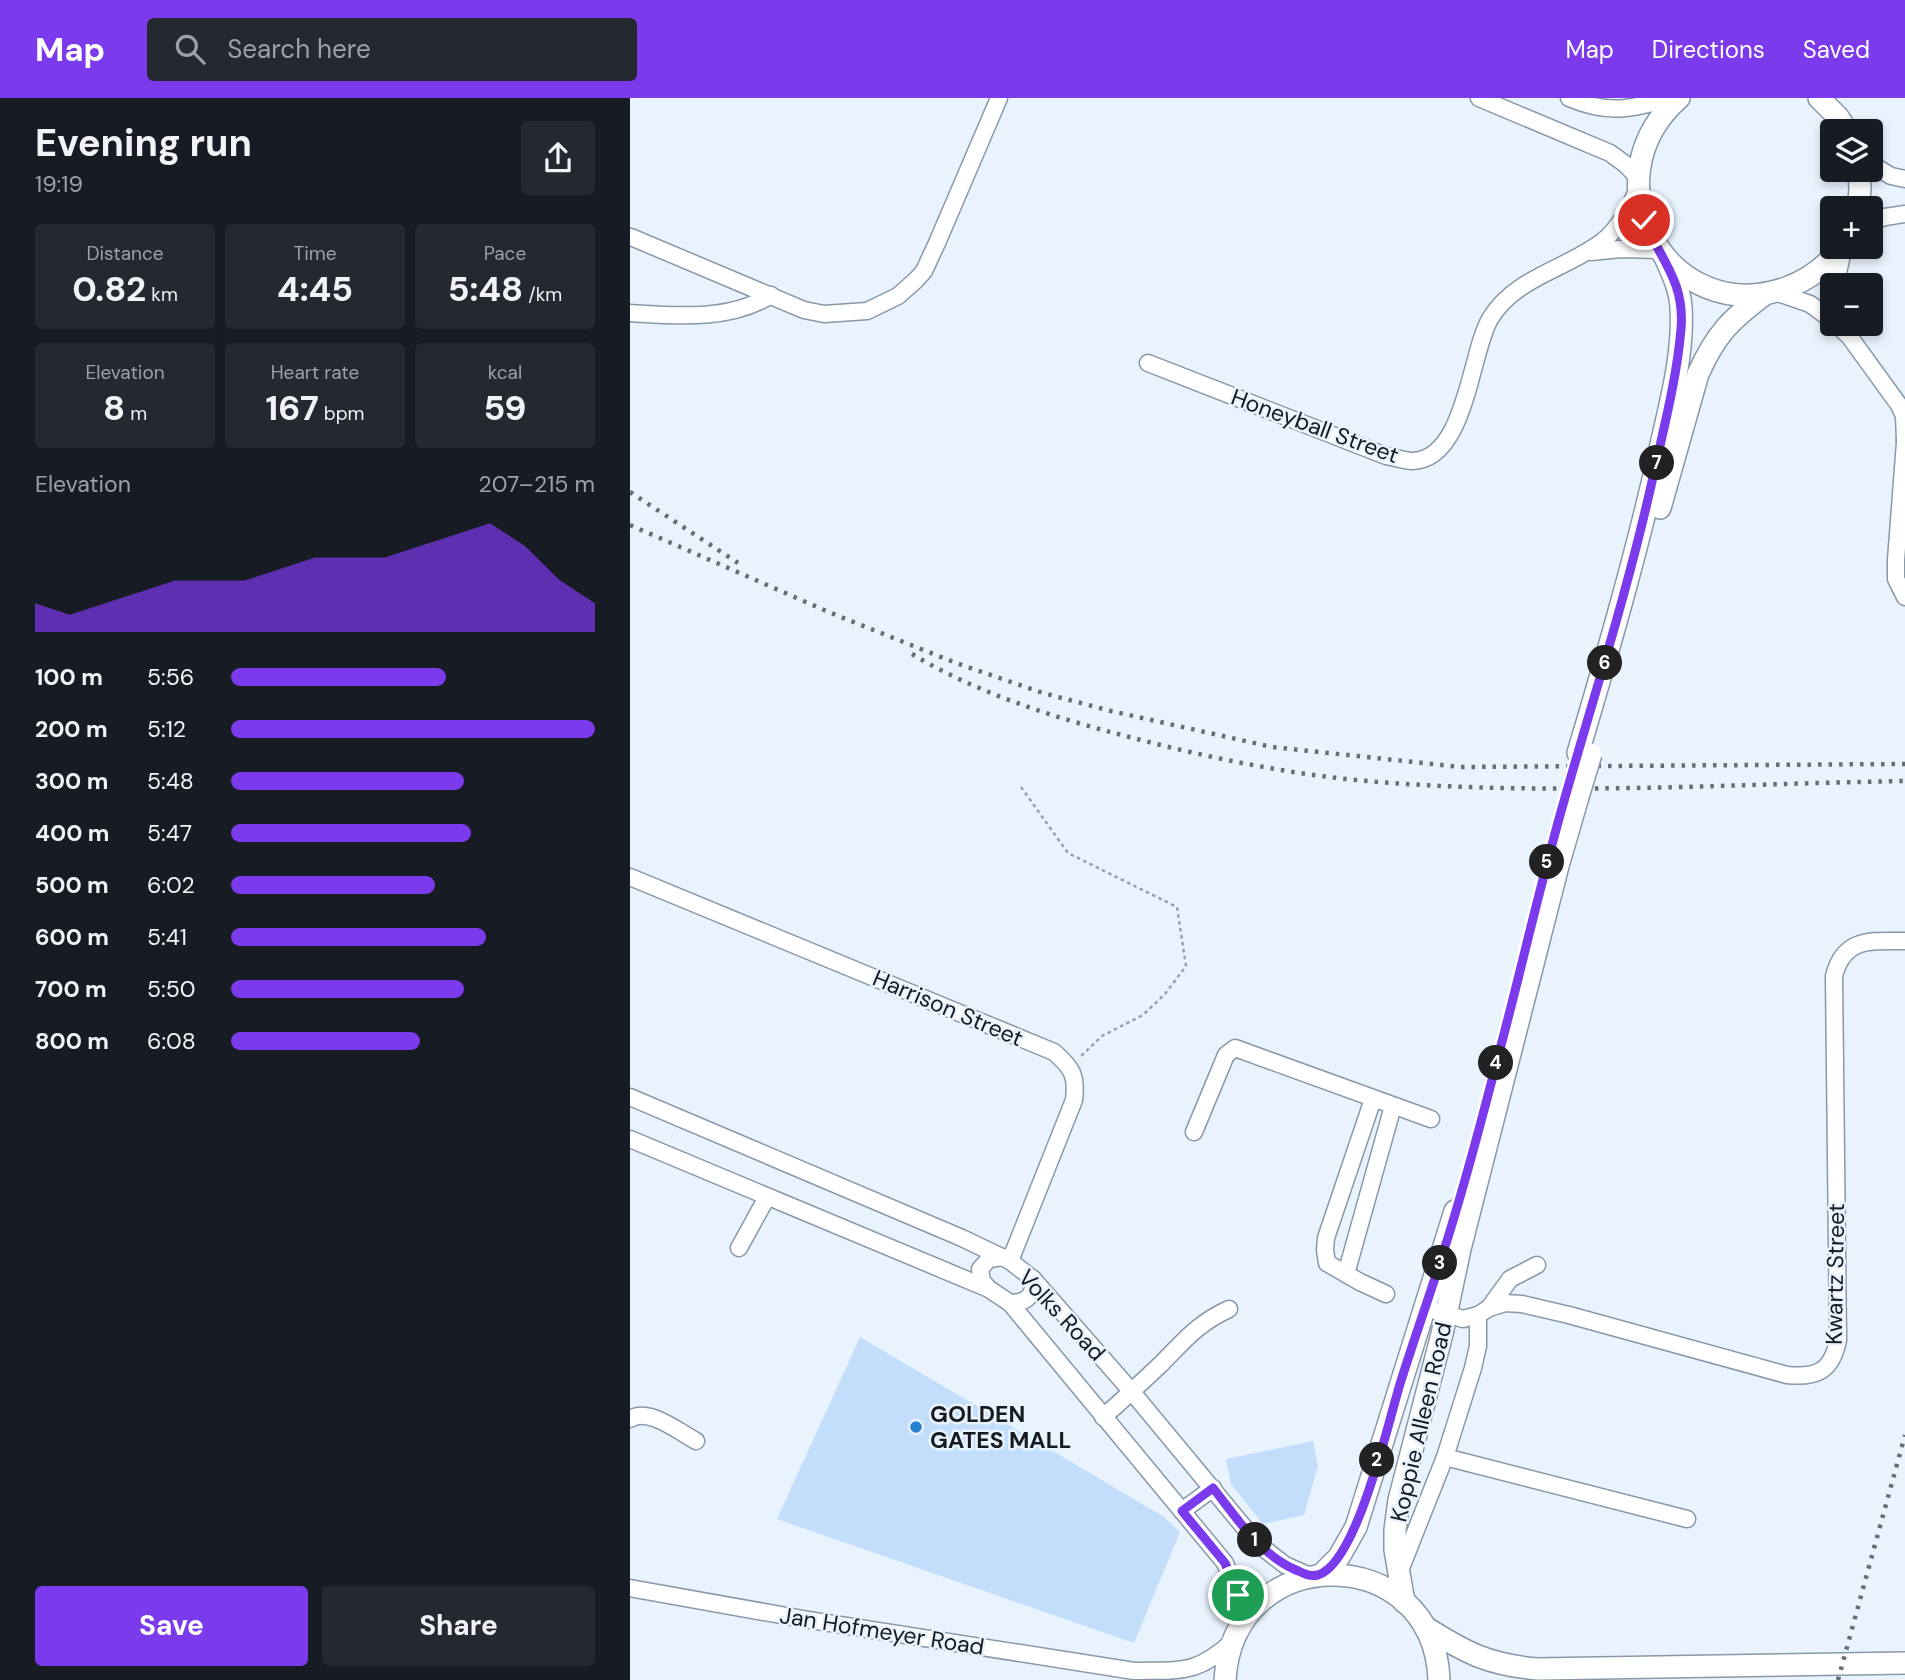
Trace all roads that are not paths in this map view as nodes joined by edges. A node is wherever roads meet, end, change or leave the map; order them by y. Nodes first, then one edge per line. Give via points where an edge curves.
1 (999, 98) edge
2 (1479, 98) edge
3 (1569, 98) edge
4 (1670, 98) edge
5 (1679, 98) edge
6 (1823, 100) edge
7 (1838, 119) edge
8 (1883, 171) edge
9 (1905, 179) edge
10 (1638, 182) junction
11 (1905, 214) edge
12 (1883, 218) edge
13 (631, 237) edge
14 (1662, 253) junction
15 (1582, 254) junction
16 (1830, 259) edge
17 (1770, 293) junction
18 (771, 295) junction
19 (1820, 312) edge
20 (630, 313) edge
21 (1851, 336) edge
22 (1149, 363) dead end
23 (1904, 416) edge
24 (1905, 441) edge
25 (1905, 597) edge
26 (1585, 754) junction
27 (1572, 797) junction
28 (630, 877) edge
29 (1905, 942) edge
30 (630, 1097) edge
31 (1373, 1099) junction
32 (1393, 1106) junction
33 (1431, 1119) dead end
34 (1194, 1132) dead end
35 (630, 1139) edge
36 (767, 1197) junction
37 (739, 1248) dead end
38 (1007, 1259) junction
39 (1537, 1265) dead end
40 (1346, 1274) junction
41 (1033, 1279) junction
42 (989, 1289) junction
43 (1386, 1294) dead end
44 (1010, 1303) junction
45 (1424, 1307) junction
46 (1229, 1309) dead end
47 (1484, 1312) junction
48 (1446, 1315) junction
49 (1132, 1392) junction
50 (1103, 1417) junction
51 (630, 1419) edge
52 (696, 1441) dead end
53 (1381, 1446) junction
54 (1412, 1454) junction
55 (1445, 1457) junction
56 (1213, 1488) junction
57 (1182, 1511) junction
58 (1687, 1519) dead end
59 (1399, 1573) junction
60 (1316, 1575) junction
61 (630, 1588) edge
62 (1404, 1602) junction
63 (1425, 1627) junction
64 (1236, 1634) junction
65 (1461, 1649) junction
66 (1905, 1663) edge
67 (1134, 1671) junction
68 (1736, 1672) edge
69 (1155, 1680) edge
70 (1225, 1680) edge
71 (1439, 1680) edge
72 (1523, 1680) edge

1 - 18 street via 924,271 898,296 854,314 813,313
2 - 10 street via 1610,153
3 - 4 street via 1600,109 1630,109
5 - 10 main road via 1647,140
6 - 7 main road
8 - 9 street
10 - 14 main road, Koppie Alleen Road via 1644,220
10 - 15 street, Honeyball Street via 1623,219
11 - 12 street
13 - 18 street
14 - 15 street, Honeyball Street via 1610,249
14 - 17 main road via 1689,277 1718,290
14 - 26 main road, Koppie Alleen Road via 1681,304 1676,367 1638,544
15 - 22 street, Honeyball Street via 1520,287 1499,307 1489,321 1462,410 1446,441 1434,454 1413,461 1386,456
16 - 17 main road via 1819,271
17 - 19 street via 1810,304
17 - 26 main road, Koppie Alleen Road via 1734,317 1715,339 1698,374
18 - 20 street via 729,312
21 - 23 street
23 - 24 street
24 - 25 street via 1896,560 1896,579
26 - 27 main road, Koppie Alleen Road
27 - 45 main road, Koppie Alleen Road
27 - 48 main road, Koppie Alleen Road
28 - 38 street, Harrison Street via 1054,1052 1070,1066 1076,1083 1074,1100
29 - 47 street, Kwartz Street via 1868,942 1851,948 1839,958 1834,976 1838,1340 1824,1369 1806,1377 1787,1375 1522,1304 1505,1303
30 - 38 street, Volks Road
31 - 32 street
31 - 34 street via 1235,1048 1226,1055
31 - 40 street via 1326,1238 1327,1263
32 - 33 street
32 - 40 street
35 - 36 street, Volks Road
36 - 37 street
36 - 42 street, Volks Road
38 - 41 street, Volks Road
38 - 42 street via 989,1259 980,1269
39 - 47 street via 1510,1279
40 - 43 street
41 - 44 street via 1029,1298
41 - 49 street, Volks Road
42 - 44 street, Volks Road
44 - 50 street, Volks Road
45 - 48 street, Kwartz Street
45 - 53 main road, Koppie Alleen Road
46 - 49 street via 1190,1333
47 - 48 street, Kwartz Street via 1463,1318
47 - 55 street
48 - 54 main road, Koppie Alleen Road
49 - 50 street
49 - 56 street, Volks Road
50 - 57 street, Volks Road
51 - 52 street via 647,1415
53 - 54 street
53 - 60 main road, Koppie Alleen Road via 1356,1527 1339,1557
54 - 59 main road, Koppie Alleen Road via 1395,1530
55 - 58 street
55 - 59 street
56 - 57 street
56 - 60 street, Volks Road via 1265,1550 1285,1565
57 - 64 street, Volks Road via 1231,1575 1238,1595
59 - 62 main road, Koppie Alleen Road
60 - 62 main road via 1366,1579
60 - 64 main road via 1277,1588 1250,1611
61 - 67 street, Jan Hofmeyer Road
62 - 63 main road
63 - 65 main road
63 - 71 main road
64 - 67 street, Jan Hofmeyer Road via 1205,1664
64 - 70 main road
65 - 68 main road via 1507,1666 1538,1669
65 - 72 main road via 1479,1671
66 - 68 main road
67 - 69 street, Jan Hofmeyer Road

